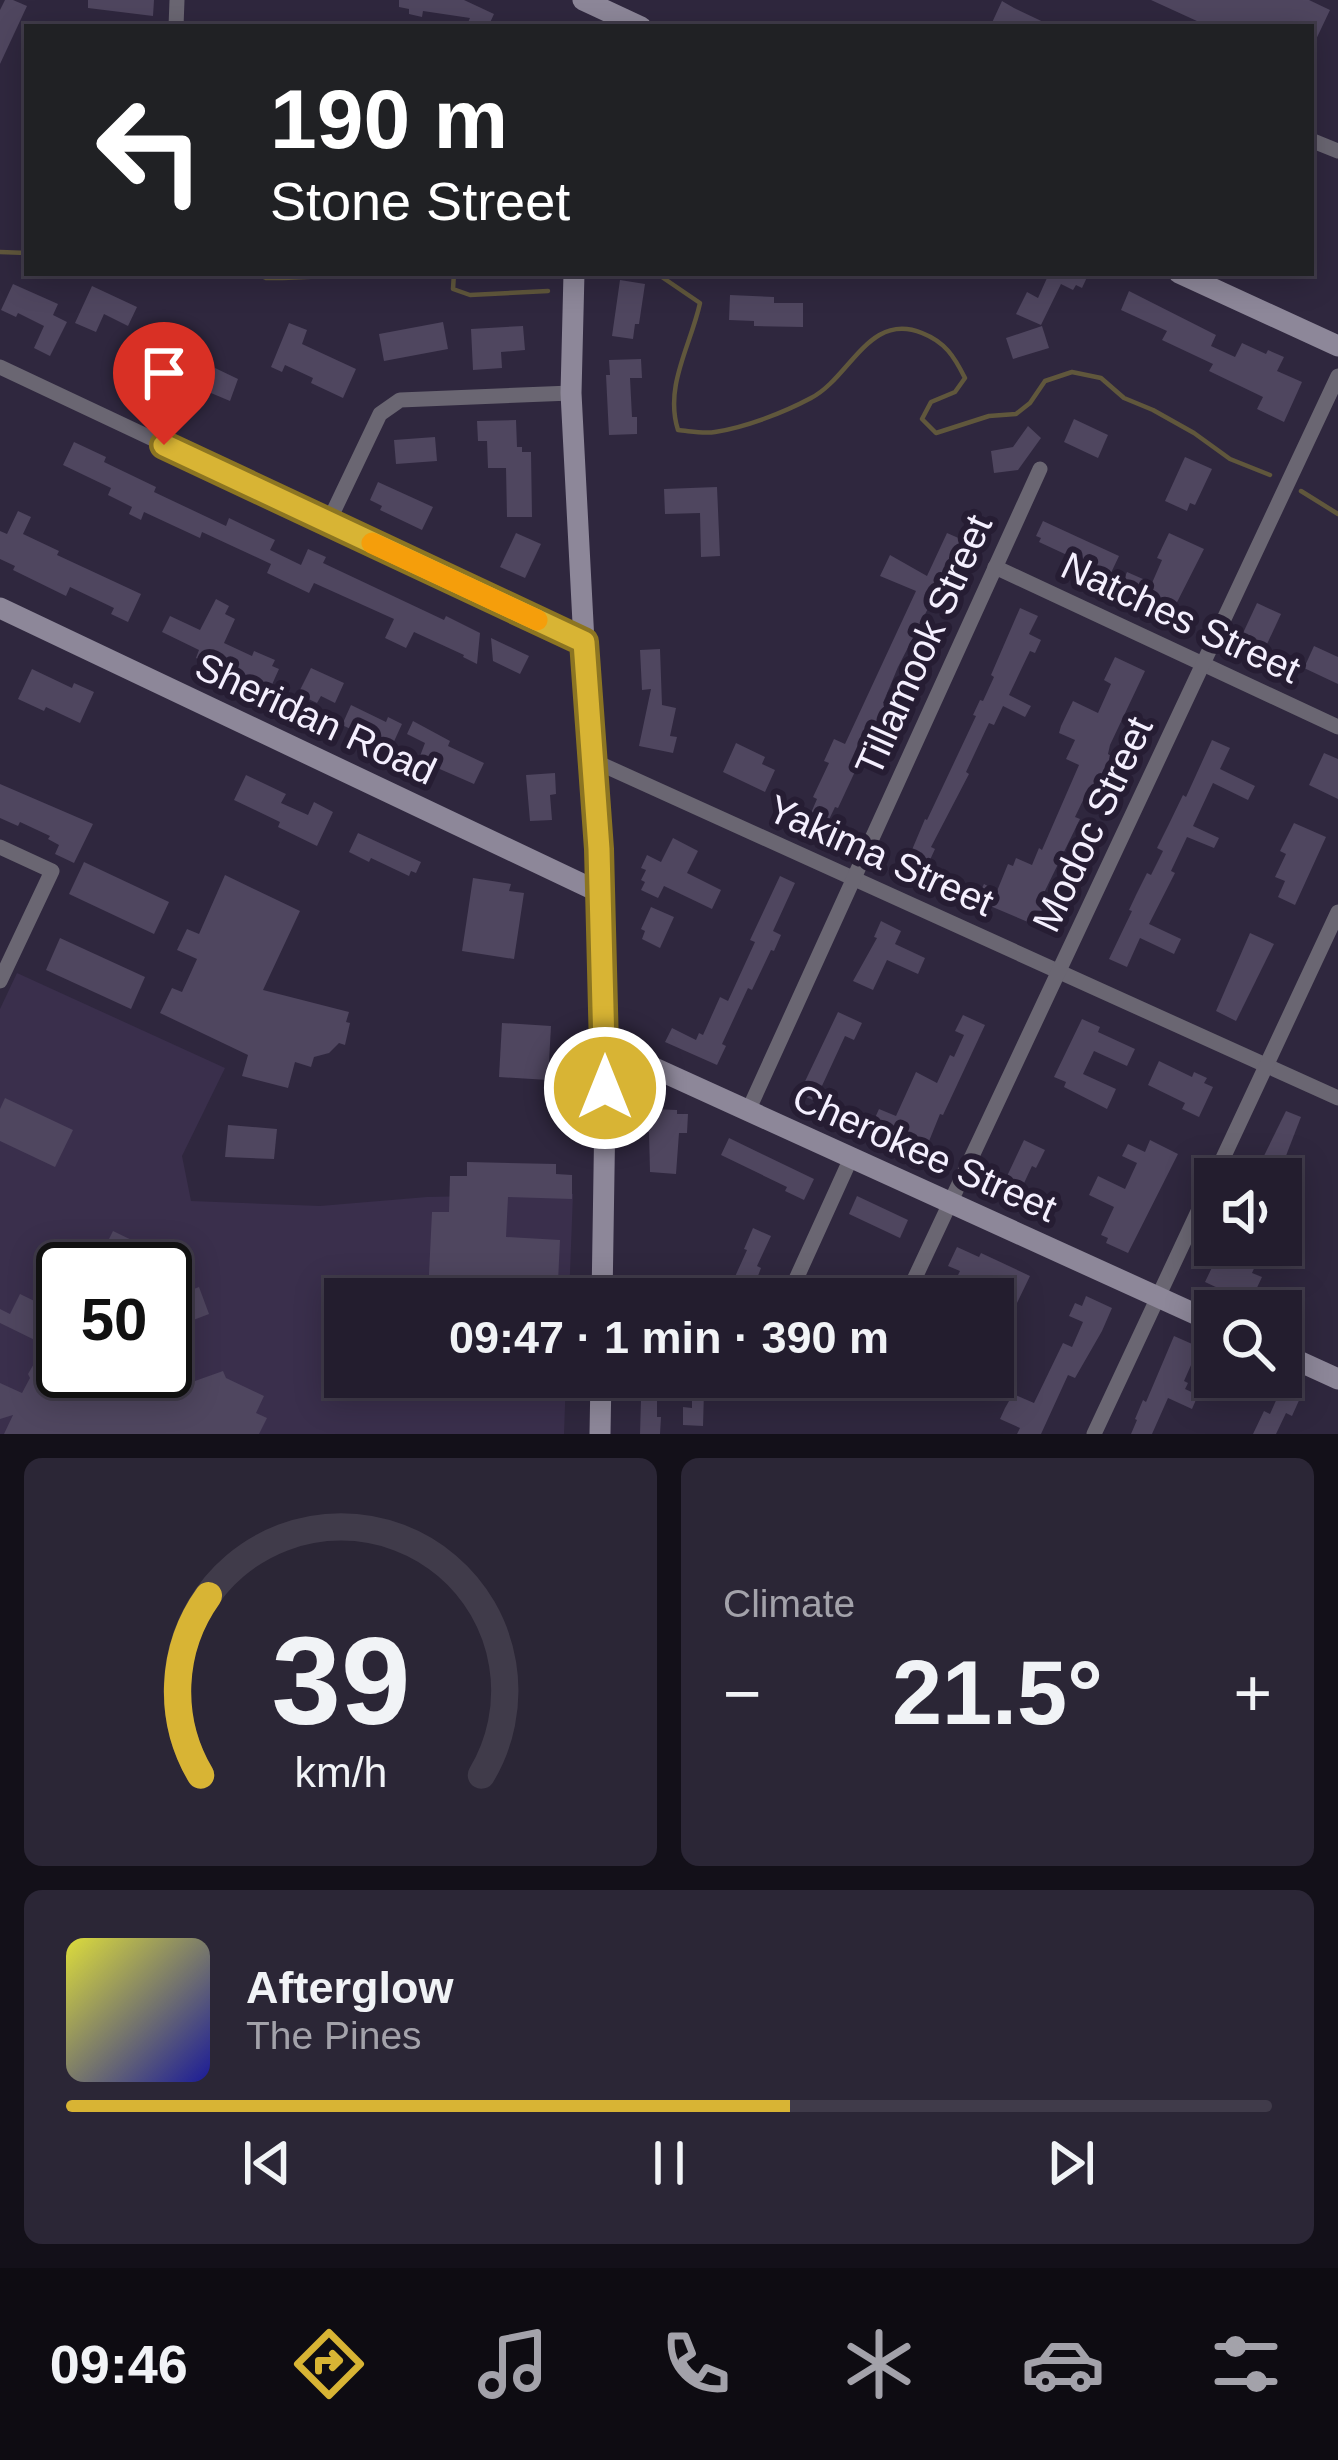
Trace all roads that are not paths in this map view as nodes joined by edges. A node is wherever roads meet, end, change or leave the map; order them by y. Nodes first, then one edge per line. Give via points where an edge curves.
1 (599, 9) edge
2 (634, 24) edge
3 (574, 276) edge
4 (1186, 276) edge
5 (1338, 346) edge
6 (0, 367) edge
7 (1338, 376) edge
8 (571, 393) junction
9 (1040, 469) dead end
10 (328, 523) junction
11 (995, 566) junction
12 (0, 608) edge
13 (584, 642) junction
14 (1203, 664) junction
15 (1338, 727) edge
16 (594, 761) junction
17 (0, 847) edge
18 (854, 879) junction
19 (601, 893) junction
20 (1338, 912) edge
21 (1058, 972) junction
22 (0, 980) edge
23 (606, 1046) junction
24 (1267, 1065) junction
25 (1338, 1098) edge
26 (748, 1111) junction
27 (851, 1158) junction
28 (950, 1203) junction
29 (602, 1278) edge
30 (797, 1278) edge
31 (915, 1278) edge
32 (1158, 1297) junction
33 (1194, 1313) edge
34 (1302, 1363) edge
35 (1338, 1379) edge
36 (601, 1398) edge
37 (600, 1434) edge
38 (1094, 1434) edge

1 - 2 street
3 - 8 street
4 - 5 street
6 - 10 street
7 - 14 street, Modoc Street
8 - 10 street via 400,400 380,414
8 - 13 street
9 - 11 street, Tillamook Street
10 - 13 street
11 - 14 street, Natches Street
11 - 18 street, Tillamook Street
12 - 19 street, Sheridan Road
13 - 16 street
14 - 15 street, Natches Street
14 - 21 street, Modoc Street
16 - 18 street, Yakima Street
16 - 19 street
17 - 22 street via 52,871
18 - 21 street, Yakima Street
18 - 26 street, Tillamook Street
19 - 23 street
20 - 24 street
21 - 24 street, Yakima Street
21 - 28 street, Modoc Street
23 - 26 street, Cherokee Street
23 - 29 street
24 - 25 street, Yakima Street
24 - 32 street
26 - 27 street, Cherokee Street
27 - 28 street, Cherokee Street
27 - 30 street
28 - 31 street, Modoc Street
28 - 32 street, Cherokee Street
32 - 33 street, Cherokee Street
32 - 38 street
34 - 35 street
36 - 37 street

